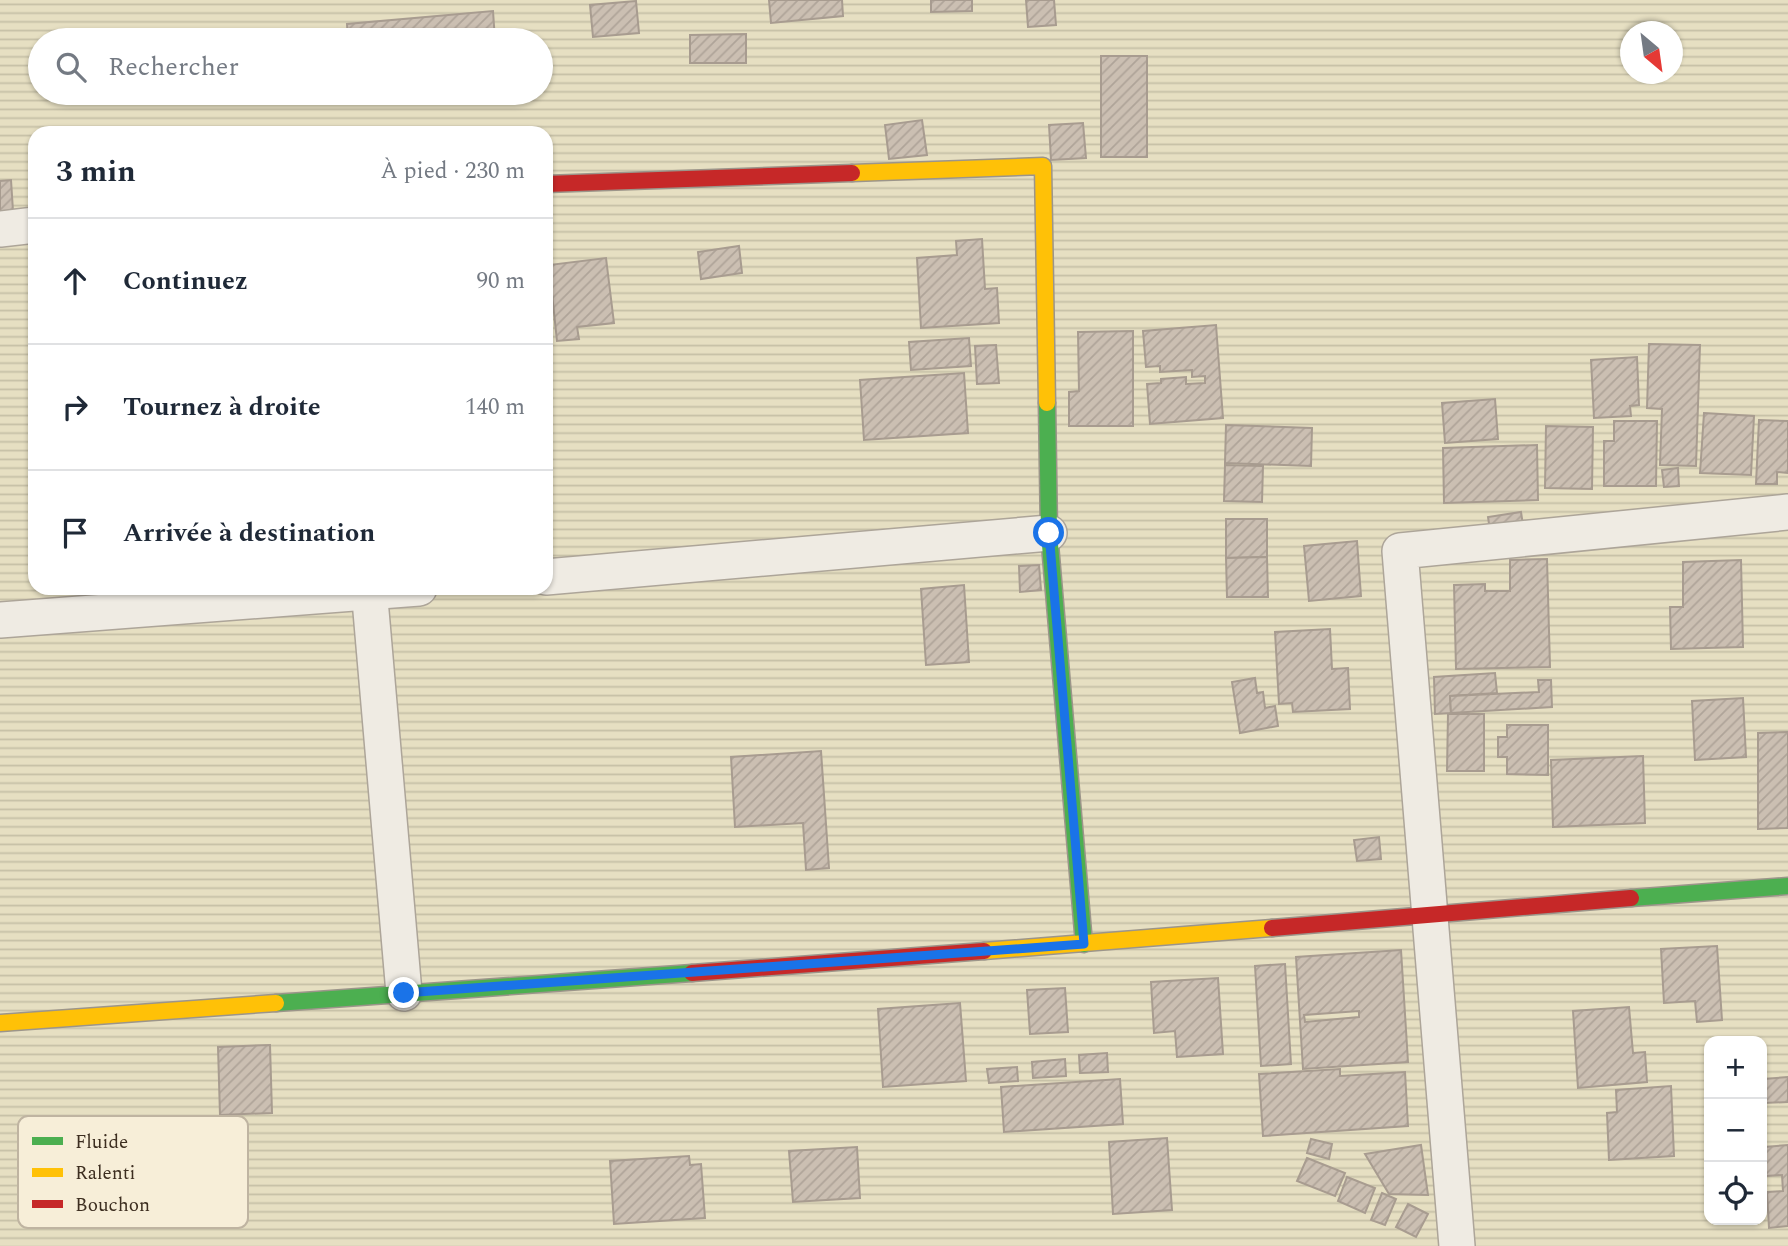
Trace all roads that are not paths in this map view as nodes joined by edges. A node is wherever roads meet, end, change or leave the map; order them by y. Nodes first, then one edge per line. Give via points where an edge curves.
1 (553, 184) edge
2 (28, 226) edge
3 (0, 229) edge
4 (1788, 512) edge
5 (1049, 533) junction
6 (553, 576) edge
7 (308, 595) edge
8 (369, 595) edge
9 (0, 620) edge
10 (1788, 886) edge
11 (1429, 914) junction
12 (1084, 944) junction
13 (404, 993) junction
14 (0, 1023) edge
15 (1457, 1246) edge

1 - 5 street via 1043,166
2 - 3 street
4 - 11 street via 1400,551
5 - 6 street
5 - 12 street
7 - 9 street
8 - 13 street
10 - 11 street
11 - 12 street
11 - 15 street
12 - 13 street
13 - 14 street

